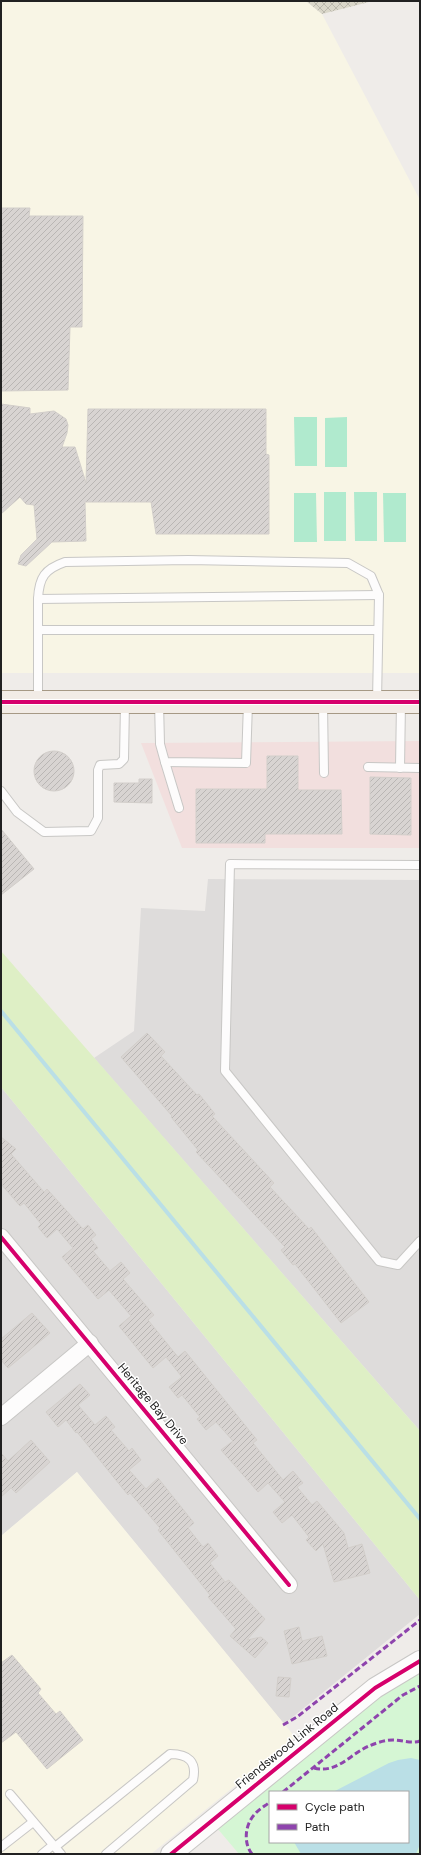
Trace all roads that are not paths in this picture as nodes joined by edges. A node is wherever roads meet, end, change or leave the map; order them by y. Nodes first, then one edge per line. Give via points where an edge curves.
1 (379, 595) junction
2 (38, 599) junction
3 (38, 630) junction
4 (378, 630) junction
5 (1, 702) edge
6 (38, 702) junction
7 (125, 702) junction
8 (159, 702) junction
9 (248, 702) junction
10 (323, 702) junction
11 (378, 702) junction
12 (411, 702) edge
13 (165, 762) junction
14 (368, 767) dead end
15 (400, 768) junction
16 (420, 768) edge
17 (324, 773) dead end
18 (1, 791) edge
19 (179, 808) dead end
20 (420, 864) edge
21 (1, 1237) edge
22 (420, 1241) edge
23 (90, 1344) junction
24 (1, 1417) edge
25 (289, 1585) dead end
26 (420, 1661) edge
27 (10, 1794) dead end
28 (33, 1822) junction
29 (54, 1846) junction
30 (1, 1847) edge
31 (42, 1854) edge
32 (61, 1854) edge
33 (106, 1854) edge
34 (171, 1854) edge

1 - 2 lane
1 - 2 lane via 370,576 348,563 188,560 65,562 53,566 42,577
1 - 4 lane
2 - 3 lane
3 - 4 lane
3 - 6 lane
4 - 11 lane
5 - 6 main road
6 - 7 main road
7 - 8 main road
7 - 18 lane via 124,759 119,764 100,766 98,770 98,818 91,831 44,832 17,812
8 - 9 main road
8 - 13 lane via 160,744
9 - 10 main road
9 - 13 lane via 246,763
10 - 11 main road
10 - 17 lane
11 - 12 main road
12 - 15 lane
13 - 19 lane
14 - 15 lane
15 - 16 lane
20 - 22 lane via 230,864 225,1071 379,1261 398,1265
21 - 23 street, Heritage Bay Drive
23 - 24 street
23 - 25 street, Heritage Bay Drive
26 - 34 street, Friendswood Link Road via 375,1688
27 - 28 lane
28 - 29 lane
28 - 30 lane
29 - 31 lane
29 - 32 lane
29 - 33 lane via 170,1754 183,1754 195,1770 193,1780

